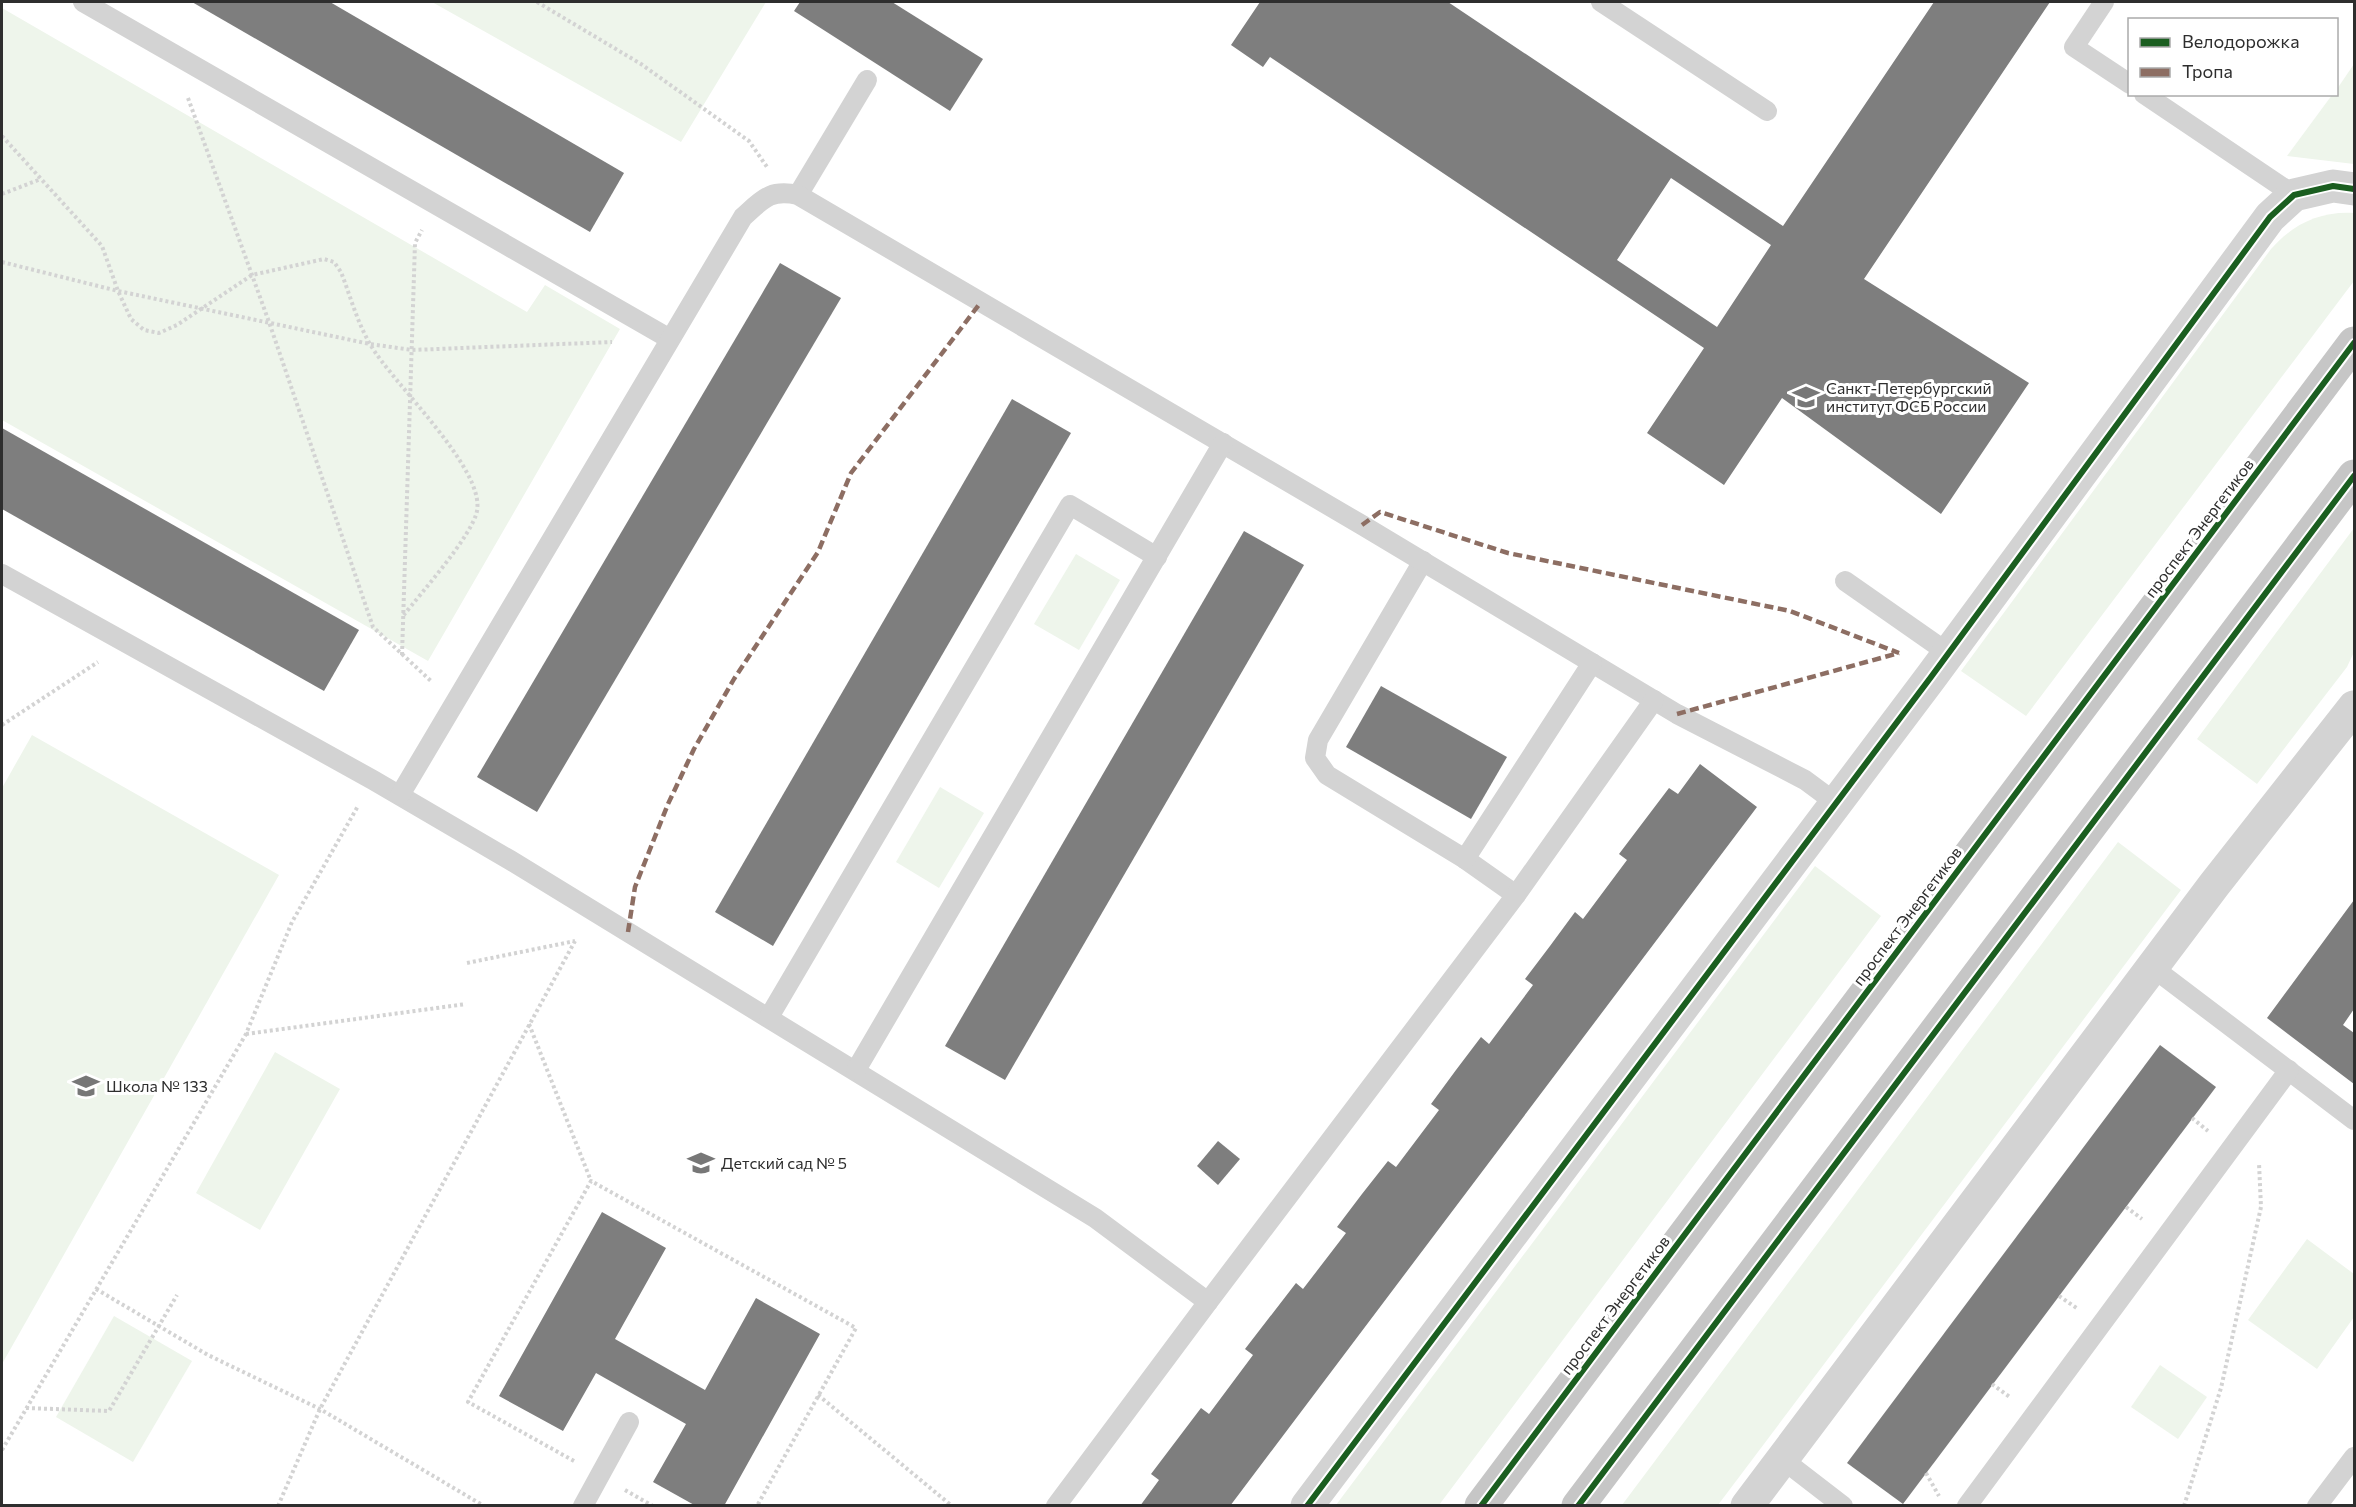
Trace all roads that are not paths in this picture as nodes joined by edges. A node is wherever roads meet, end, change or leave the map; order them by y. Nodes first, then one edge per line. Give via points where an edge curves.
1 (83, 2) edge
2 (1601, 2) edge
3 (2104, 2) edge
4 (867, 80) dead end
5 (2128, 83) edge
6 (2147, 96) edge
7 (1767, 111) dead end
8 (2355, 189) edge
9 (791, 193) junction
10 (2294, 195) junction
11 (670, 339) junction
12 (2355, 343) edge
13 (1223, 443) junction
14 (2355, 476) edge
15 (1156, 557) junction
16 (1423, 561) junction
17 (2, 574) edge
18 (1845, 581) dead end
19 (1948, 653) junction
20 (1592, 663) junction
21 (1654, 700) junction
22 (2355, 707) edge
23 (400, 795) junction
24 (1836, 803) junction
25 (1465, 859) junction
26 (1516, 895) junction
27 (2152, 967) junction
28 (769, 1017) junction
29 (856, 1070) junction
30 (2289, 1070) junction
31 (2355, 1120) edge
32 (1208, 1302) junction
33 (629, 1422) dead end
34 (2355, 1457) edge
35 (1782, 1459) junction
36 (583, 1506) edge
37 (1056, 1506) edge
38 (1307, 1506) edge
39 (1481, 1506) edge
40 (1578, 1506) edge
41 (1747, 1506) edge
42 (1843, 1506) edge
43 (1967, 1506) edge
44 (2318, 1506) edge

1 - 11 lane
2 - 7 lane
3 - 5 lane via 2074,47
4 - 9 lane
6 - 10 lane
8 - 10 street via 2333,186
9 - 11 lane via 766,196 743,217
9 - 13 lane
10 - 19 street via 2270,217
11 - 23 lane
12 - 39 main road, проспект Энергетиков
13 - 15 lane
13 - 16 lane
14 - 40 main road
15 - 28 lane via 1070,505
15 - 29 lane
16 - 20 lane
16 - 25 lane via 1318,740 1315,758 1327,774
17 - 23 lane
18 - 19 lane
19 - 24 street
20 - 21 lane
20 - 25 lane
21 - 24 lane via 1805,780
21 - 26 lane
22 - 27 street
23 - 28 lane
24 - 38 street
25 - 26 lane
26 - 32 lane
27 - 30 lane
27 - 35 street
28 - 29 lane
29 - 32 lane via 1095,1218
30 - 31 lane
30 - 43 lane
32 - 37 lane
33 - 36 lane
34 - 44 lane
35 - 41 street
35 - 42 lane

